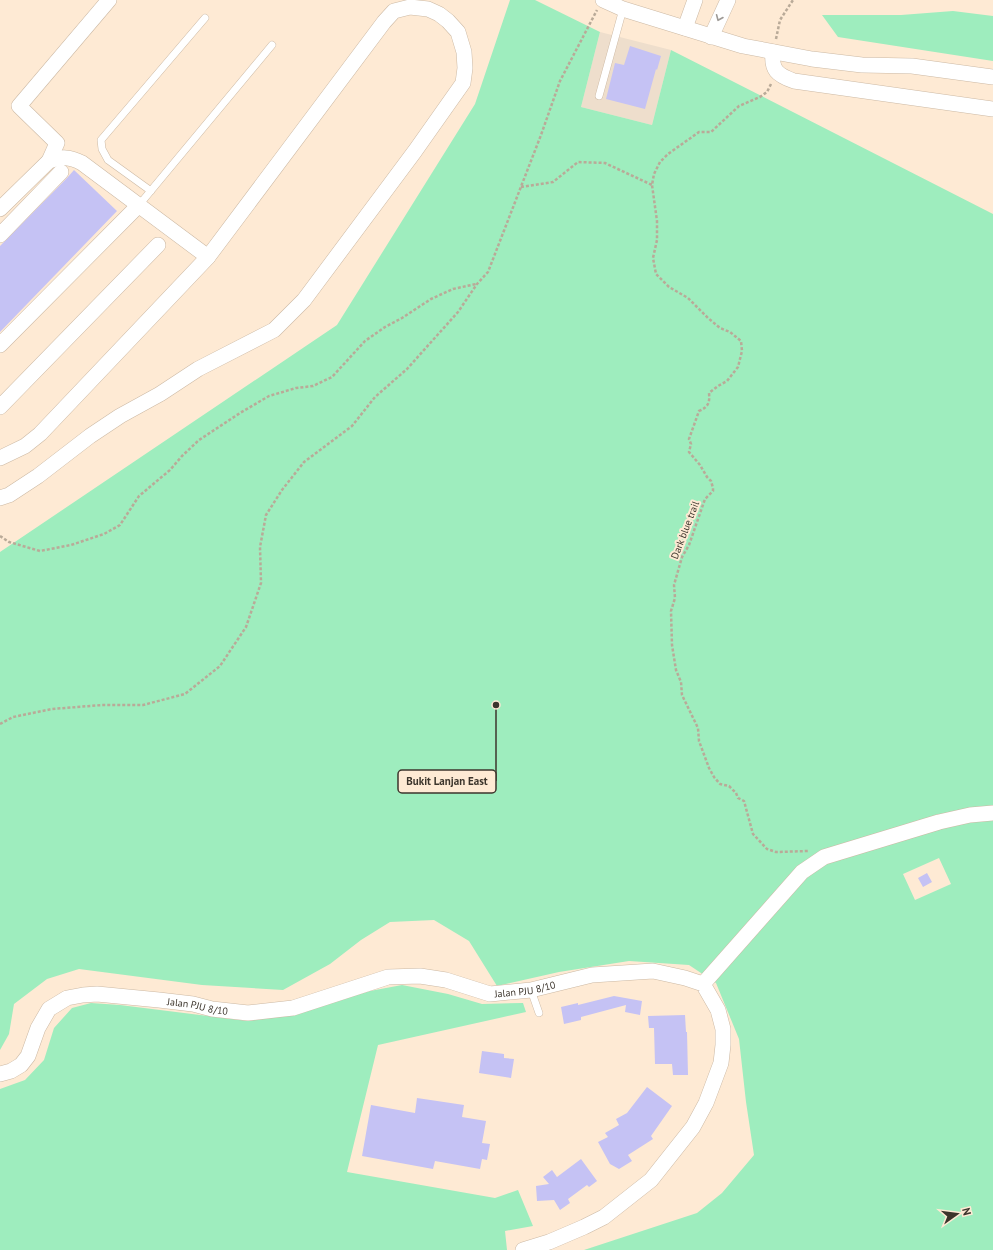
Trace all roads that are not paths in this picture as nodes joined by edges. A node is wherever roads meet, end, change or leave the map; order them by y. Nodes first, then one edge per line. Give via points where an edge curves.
1 (109, 0) edge
2 (695, 0) edge
3 (728, 0) edge
4 (601, 3) edge
5 (623, 9) junction
6 (205, 18) dead end
7 (685, 28) junction
8 (712, 36) junction
9 (272, 45) dead end
10 (773, 52) junction
11 (993, 77) edge
12 (599, 96) dead end
13 (993, 109) edge
14 (49, 161) junction
15 (61, 172) dead end
16 (151, 191) junction
17 (139, 205) junction
18 (0, 209) edge
19 (0, 235) edge
20 (158, 245) dead end
21 (208, 257) junction
22 (0, 345) edge
23 (0, 407) edge
24 (0, 458) edge
25 (0, 498) edge
26 (993, 813) edge
27 (703, 984) junction
28 (531, 990) junction
29 (540, 1013) dead end
30 (0, 1074) edge
31 (522, 1250) edge

1 - 14 street via 19,106 57,143
2 - 7 street
3 -> 8 street
4 - 5 street
5 - 7 street
5 - 12 lane
6 - 16 lane via 101,140 102,149 108,160
7 - 8 street
8 - 10 street
9 - 16 lane
10 - 11 street via 862,65 912,66
10 - 13 street via 772,63 777,73 794,81
14 - 17 street via 65,157 82,163
14 - 18 street
15 - 19 street
16 - 17 lane
17 - 21 street
17 - 22 street
20 - 23 street
21 - 24 street via 40,434 25,446
21 - 25 street via 394,11 410,7 428,8 448,21 458,32 464,52 463,83 304,300 274,330 198,369 120,416 38,476
26 - 27 street via 939,822 824,857 802,872
27 - 28 street, Jalan PJU 8/10 via 653,971 592,975
27 - 31 street via 718,1010 723,1045 721,1063 706,1103 693,1128 651,1180 604,1217 549,1242
28 - 29 lane
28 - 30 street, Jalan PJU 8/10 via 490,994 446,980 420,976 388,977 293,1008 248,1013 159,1000 83,995 66,998 49,1009 38,1028 28,1056 21,1065

